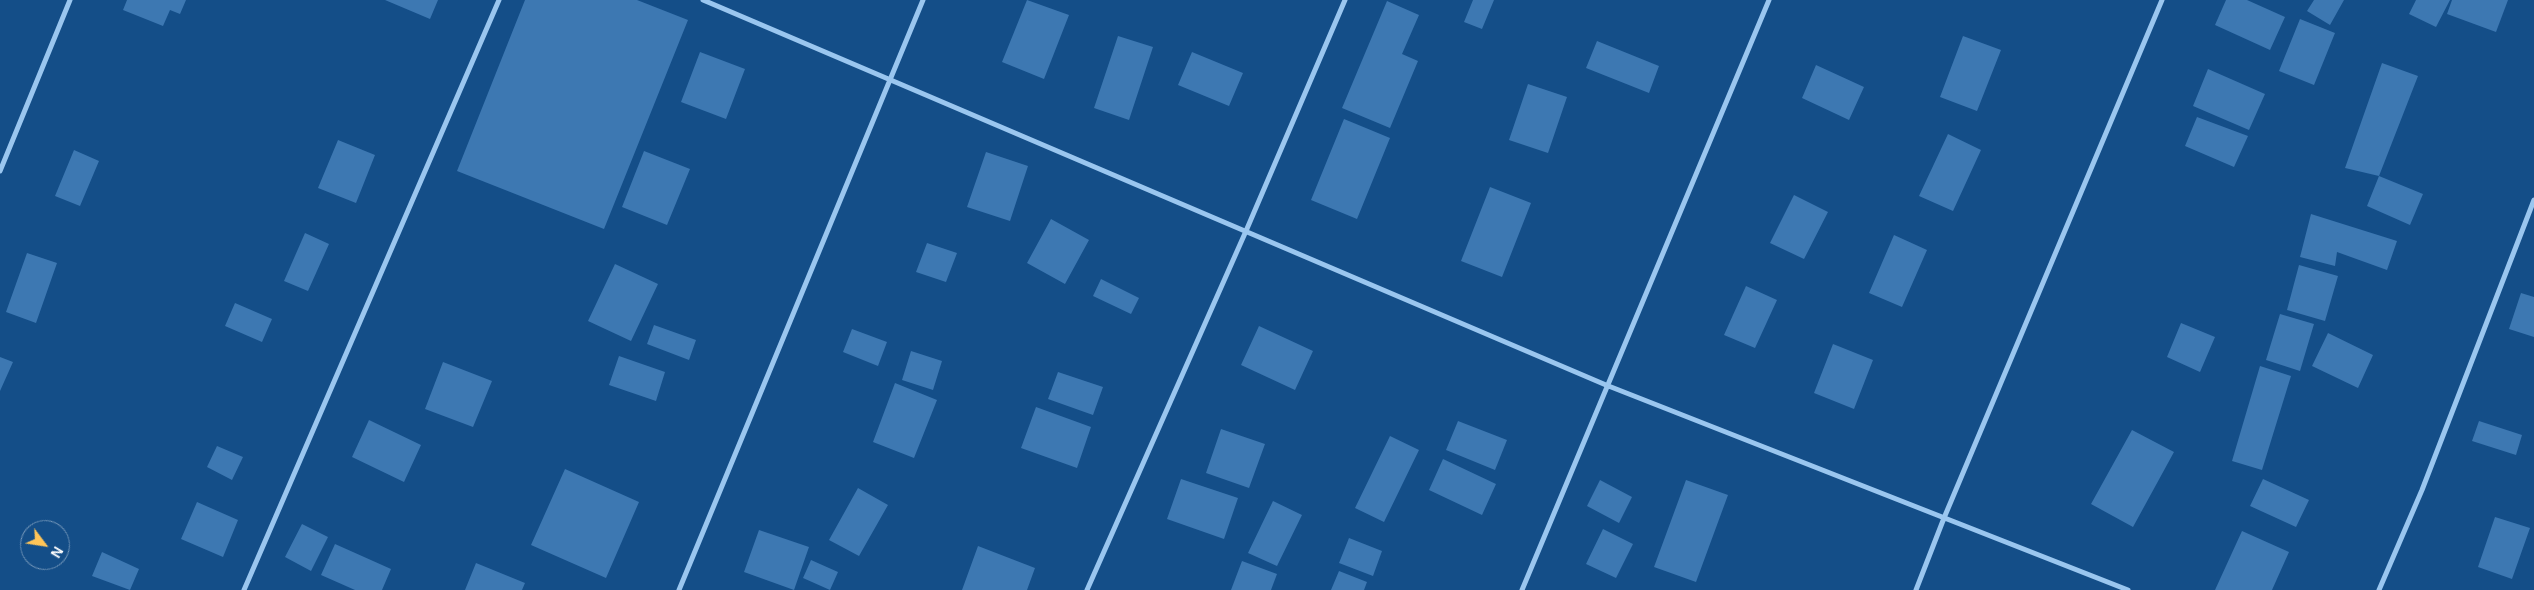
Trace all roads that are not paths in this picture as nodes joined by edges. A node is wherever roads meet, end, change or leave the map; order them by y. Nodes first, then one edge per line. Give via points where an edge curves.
1 (70, 0) edge
2 (499, 0) edge
3 (703, 0) edge
4 (923, 0) edge
5 (1345, 0) edge
6 (1769, 0) edge
7 (2162, 0) edge
8 (892, 80) junction
9 (0, 171) edge
10 (2534, 200) edge
11 (1246, 231) junction
12 (1606, 385) junction
13 (1944, 518) junction
14 (244, 590) edge
15 (679, 590) edge
16 (1087, 590) edge
17 (1522, 590) edge
18 (1916, 590) edge
19 (2128, 590) edge
20 (2379, 590) edge

1 - 9 street
2 - 14 street
3 - 8 street
4 - 8 street
5 - 11 street
6 - 12 street
7 - 13 street
8 - 11 street
8 - 15 street
10 - 20 street via 2422,490
11 - 12 street
11 - 16 street
12 - 13 street
12 - 17 street
13 - 18 street
13 - 19 street

